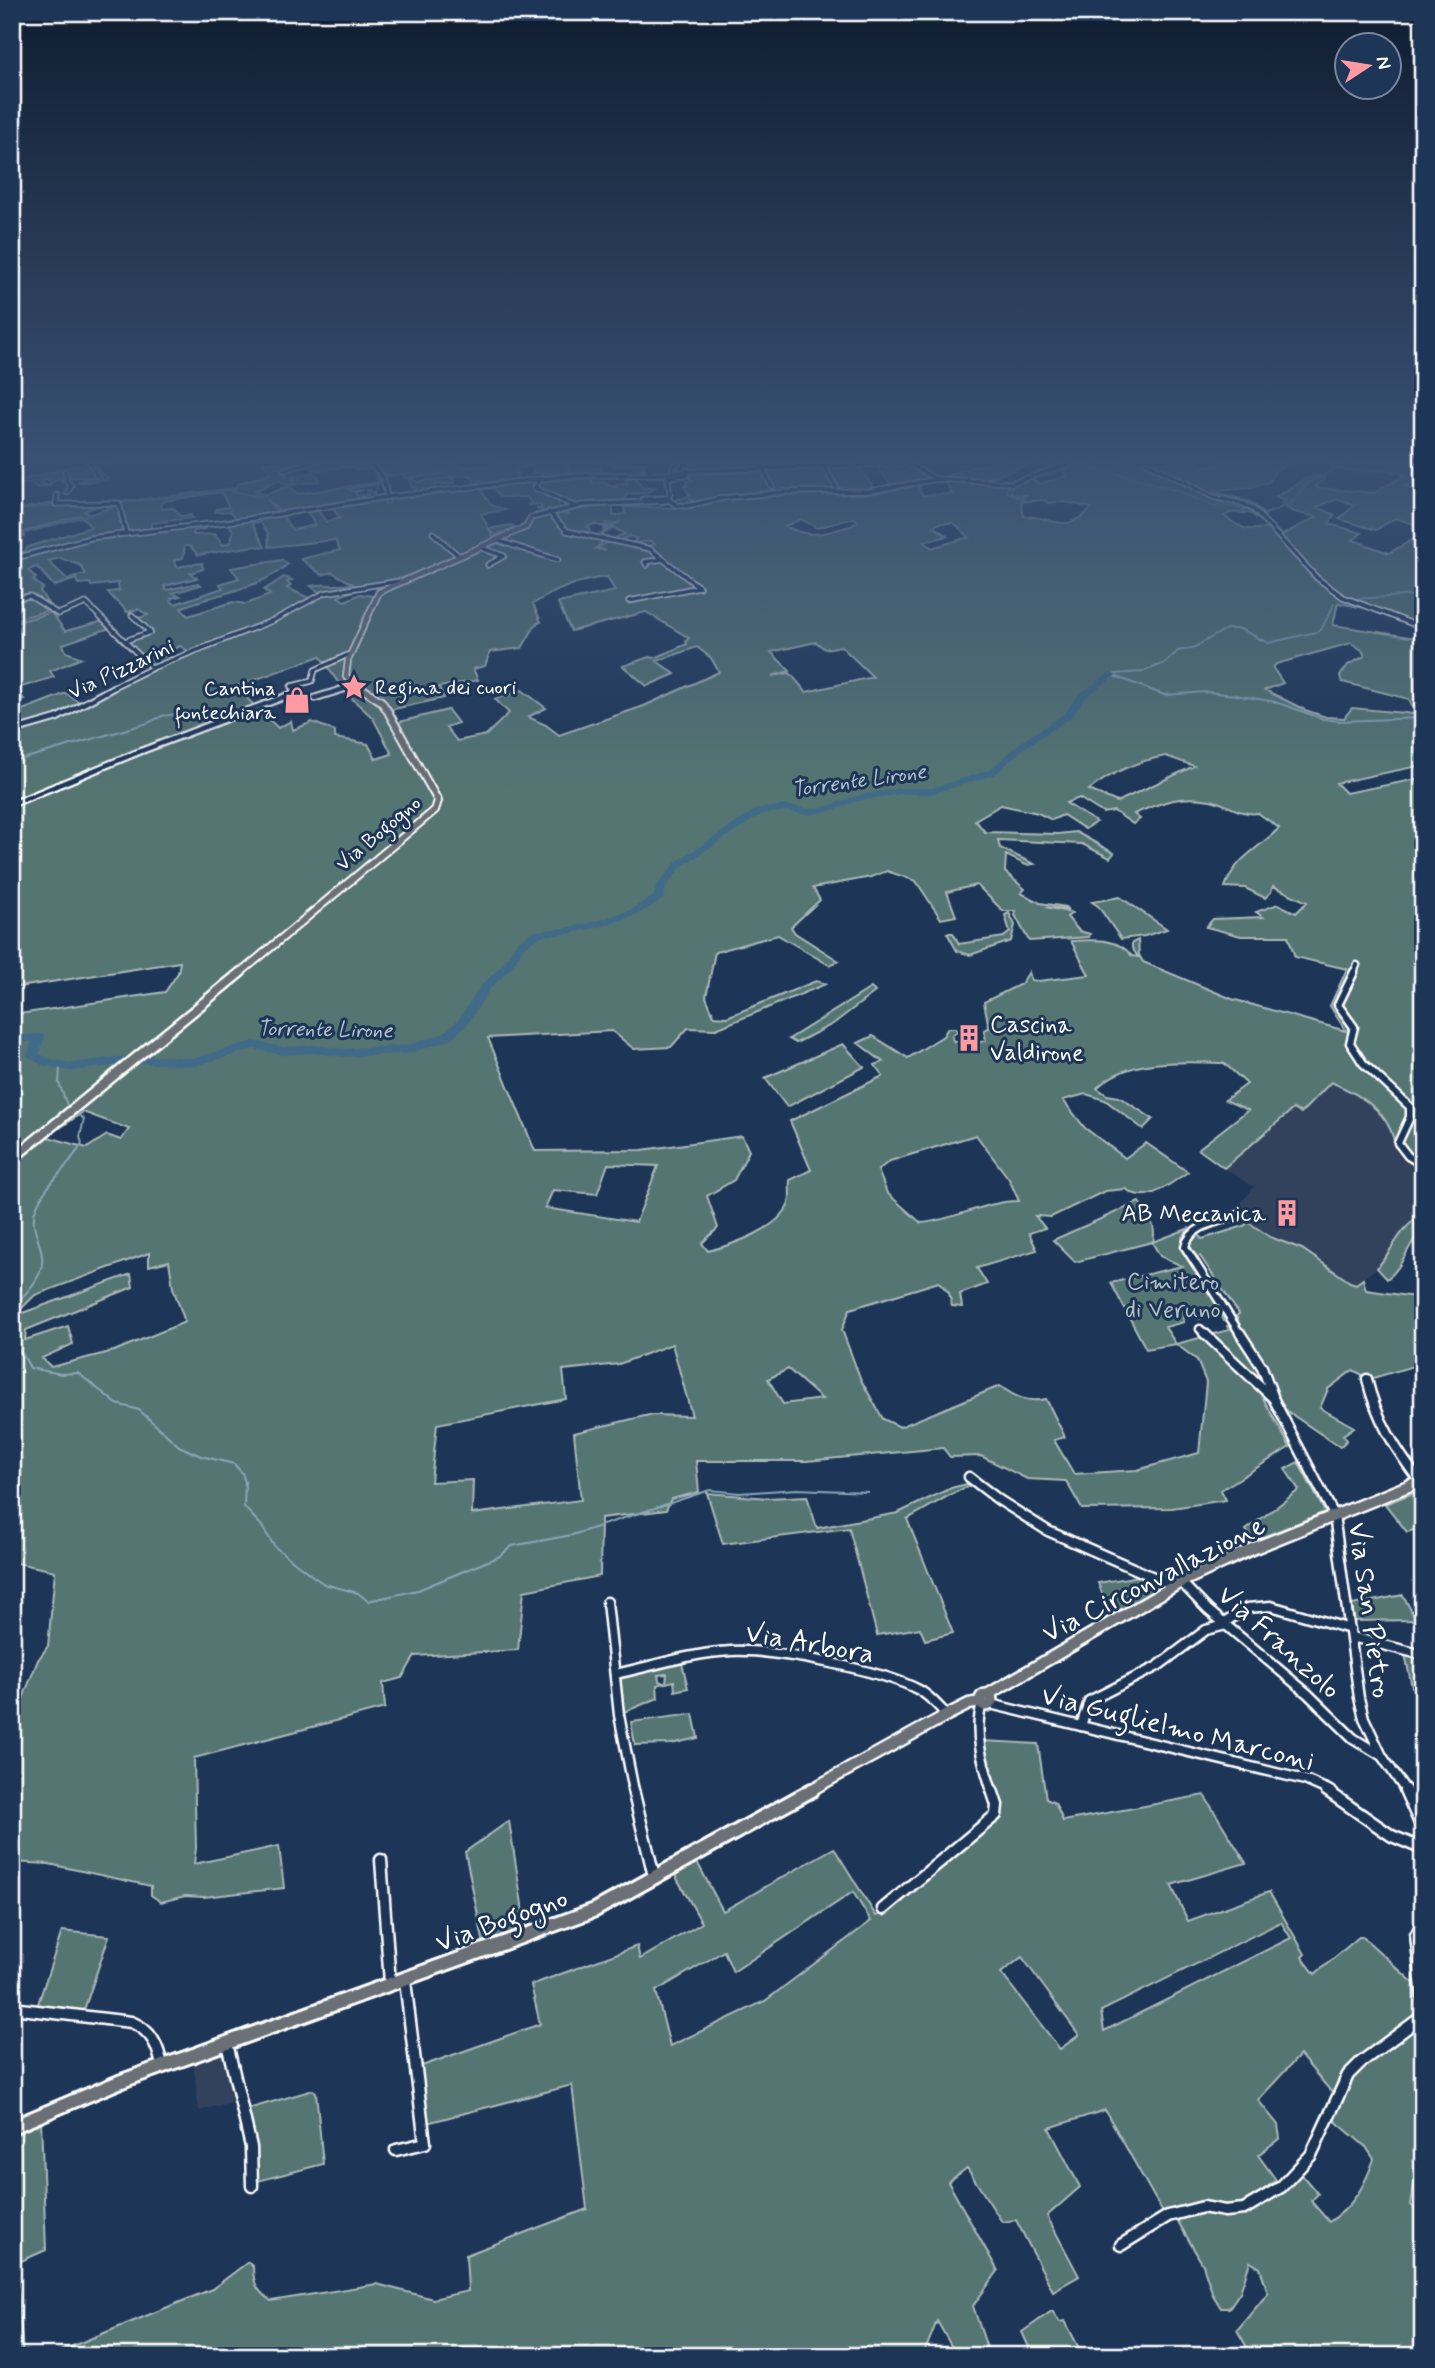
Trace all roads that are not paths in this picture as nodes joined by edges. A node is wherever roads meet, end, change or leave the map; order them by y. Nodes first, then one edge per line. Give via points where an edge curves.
1 (420, 573) edge
2 (680, 573) edge
3 (1311, 573) edge
4 (400, 581) junction
5 (12, 599) edge
6 (629, 601) dead end
7 (132, 615) dead end
8 (1423, 628) edge
9 (125, 641) junction
10 (352, 653) junction
11 (152, 668) junction
12 (355, 685) junction
13 (315, 698) dead end
14 (12, 731) edge
15 (12, 804) edge
16 (1357, 964) dead end
17 (12, 1159) edge
18 (1423, 1166) edge
19 (1242, 1214) dead end
20 (1200, 1329) dead end
21 (1367, 1380) dead end
22 (1273, 1398) junction
23 (969, 1477) dead end
24 (1422, 1482) edge
25 (1334, 1515) junction
26 (1178, 1584) junction
27 (607, 1602) dead end
28 (1225, 1624) junction
29 (1351, 1633) junction
30 (1423, 1655) edge
31 (615, 1674) junction
32 (985, 1701) junction
33 (947, 1715) junction
34 (1081, 1726) junction
35 (1382, 1756) junction
36 (1423, 1830) edge
37 (1423, 1849) edge
38 (381, 1860) dead end
39 (654, 1878) junction
40 (883, 1909) dead end
41 (1423, 1923) edge
42 (405, 1981) junction
43 (390, 1986) junction
44 (1423, 1998) edge
45 (12, 2008) edge
46 (1423, 2016) edge
47 (227, 2043) junction
48 (162, 2066) junction
49 (12, 2127) edge
50 (396, 2150) dead end
51 (252, 2186) dead end
52 (1121, 2245) dead end

1 - 4 main road
2 - 6 street via 699,587
3 - 8 street via 1343,597
4 - 10 main road via 379,593
4 - 11 street, Via Pizzarini via 324,593 239,636
5 - 9 street via 30,596 58,614 86,603
7 - 9 street via 150,632
9 - 11 street
10 - 12 main road via 345,670
10 - 15 street via 315,670 312,681 292,686 297,692
11 - 14 street, Via Pizzarini via 57,718
12 - 13 street
12 - 17 main road, Via Bogogno via 387,710 438,801 435,810
16 - 18 street via 1338,1005 1354,1027 1350,1043 1363,1063 1410,1107 1399,1146
19 - 22 street, Via San Pietro via 1194,1230 1186,1237 1185,1247 1262,1367
20 - 22 street, Via San Pietro
21 - 24 street via 1400,1456
22 - 25 street, Via San Pietro
23 - 26 street, Via Franzolo via 1065,1539
24 - 25 main road, Via Circonvallazione
25 - 26 main road, Via Circonvallazione
25 - 29 street, Via San Pietro
26 - 28 street, Via Franzolo
26 - 32 main road, Via Circonvallazione via 996,1688
27 - 31 street
28 - 29 street via 1249,1608 1265,1607 1293,1611
28 - 34 street via 1206,1630 1158,1666 1089,1700
28 - 35 street, Via Franzolo via 1353,1738
29 - 30 street
29 - 35 street, Via San Pietro via 1364,1718
31 - 33 street, Via Arbora via 730,1651 763,1653 887,1678 919,1689
31 - 39 street
32 - 33 main road, Via Bogogno
32 - 34 street, Via Guglielmo Marconi
32 - 40 street via 977,1714 977,1728 996,1815
33 - 39 main road, Via Bogogno
34 - 37 street, Via Guglielmo Marconi via 1305,1780 1333,1793 1392,1836
35 - 36 street, Via Franzolo via 1409,1796
38 - 43 street
39 - 42 main road, Via Bogogno via 595,1910
41 - 44 street via 1416,1935
42 - 43 main road, Via Bogogno
42 - 50 street via 425,2143
43 - 47 main road, Via Bogogno
45 - 48 street via 142,2026 153,2037
46 - 52 street via 1348,2075 1311,2155 1281,2187 1244,2209 1203,2207 1168,2216
47 - 48 main road, Via Bogogno
47 - 51 street via 251,2147
48 - 49 main road, Via Bogogno

